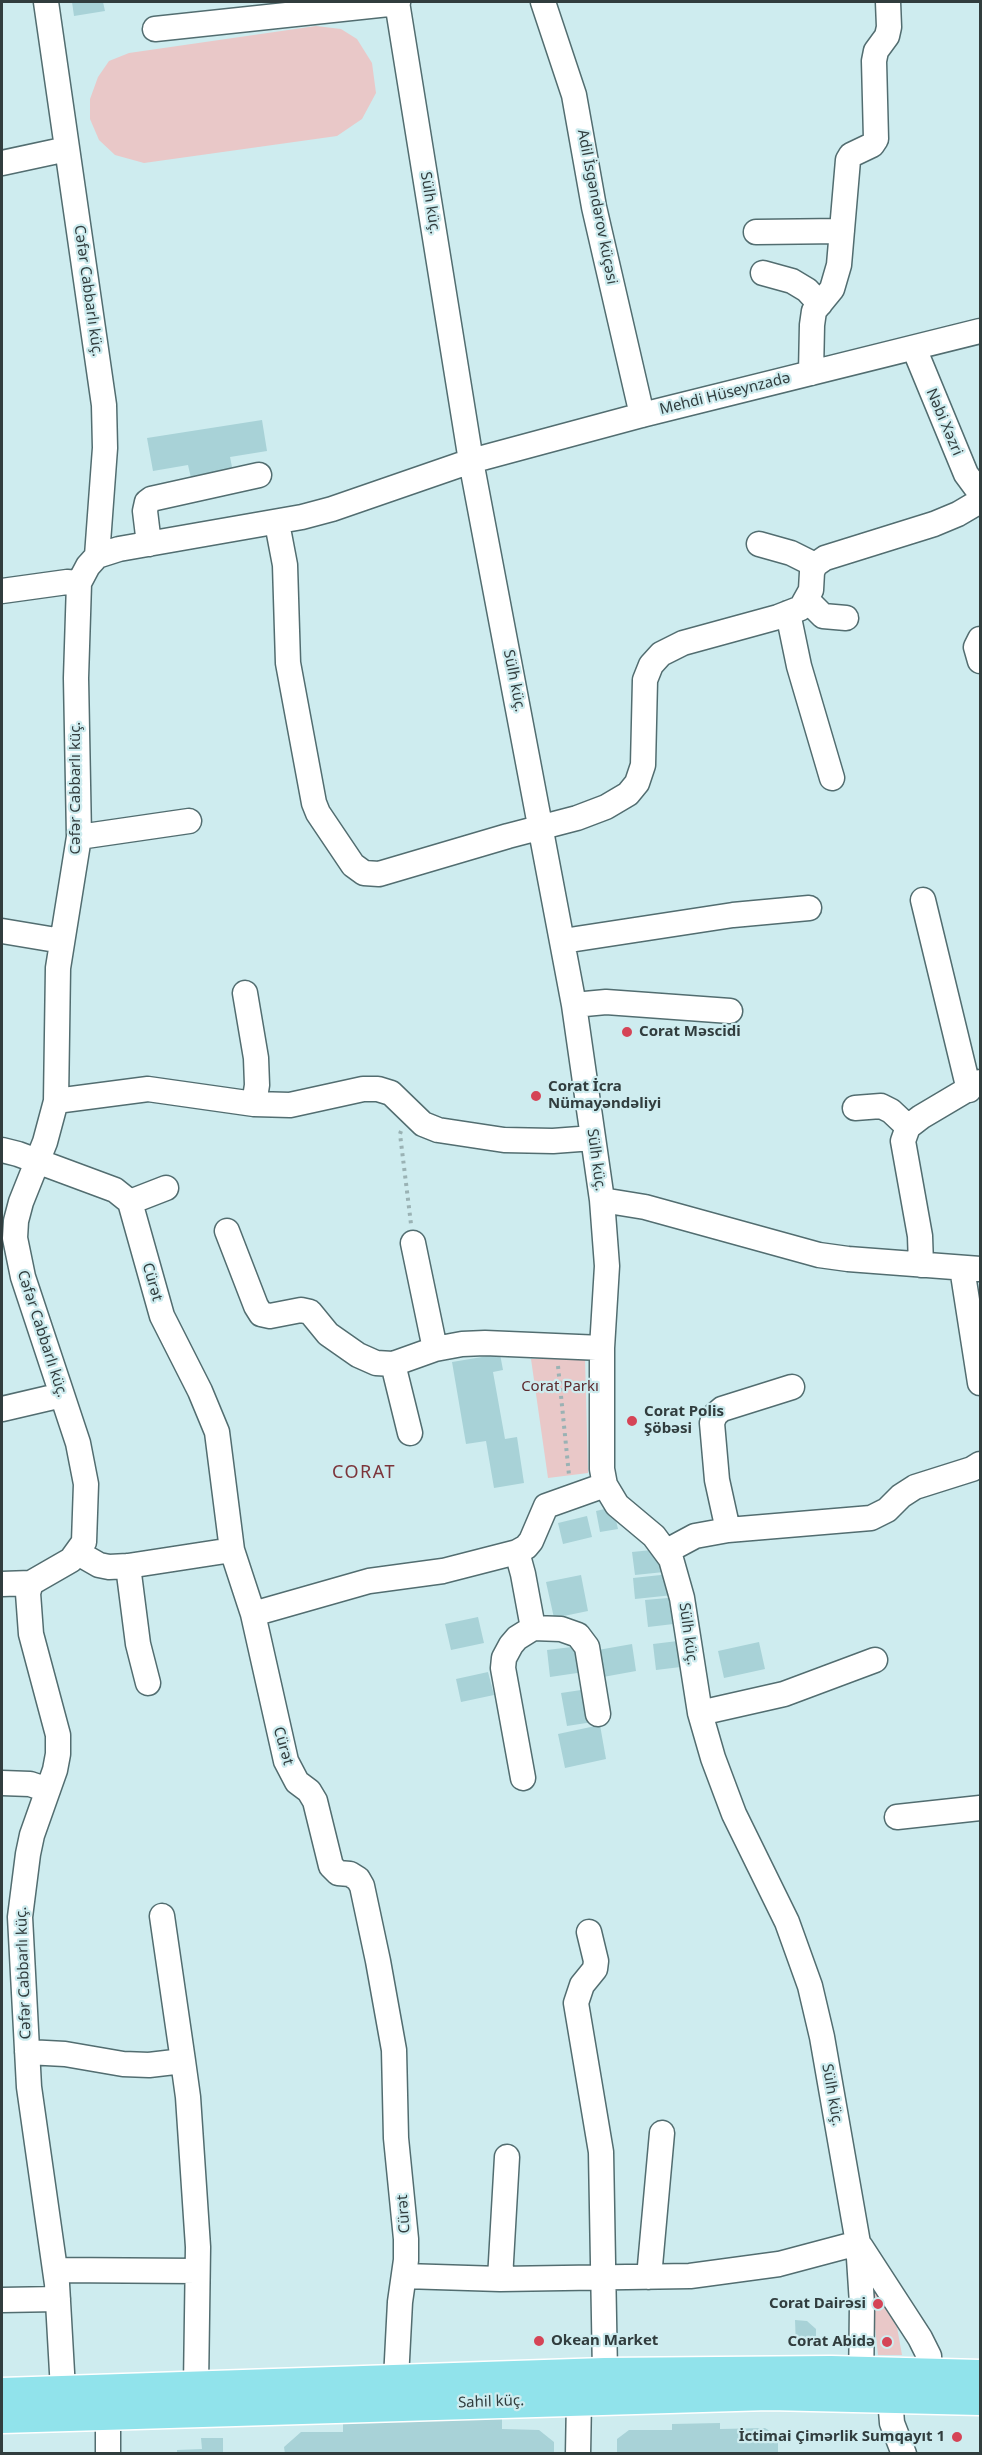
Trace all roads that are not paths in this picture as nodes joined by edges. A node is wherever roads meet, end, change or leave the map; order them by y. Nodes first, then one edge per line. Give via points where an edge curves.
1 (46, 2) edge
2 (397, 2) edge
3 (543, 2) edge
4 (888, 2) edge
5 (155, 29) dead end
6 (67, 149) junction
7 (2, 163) edge
8 (842, 231) junction
9 (756, 232) dead end
10 (763, 273) dead end
11 (820, 304) junction
12 (981, 331) edge
13 (914, 348) junction
14 (811, 374) junction
15 (642, 415) junction
16 (471, 461) junction
17 (259, 475) dead end
18 (981, 493) edge
19 (981, 501) edge
20 (277, 522) junction
21 (149, 544) junction
22 (759, 544) dead end
23 (97, 556) junction
24 (815, 565) junction
25 (80, 583) junction
26 (2, 591) edge
27 (798, 606) junction
28 (846, 618) dead end
29 (981, 639) edge
30 (981, 661) edge
31 (832, 778) dead end
32 (189, 821) dead end
33 (542, 826) junction
34 (79, 837) junction
35 (923, 900) dead end
36 (809, 908) dead end
37 (2, 931) edge
38 (62, 941) junction
39 (563, 941) junction
40 (244, 993) dead end
41 (574, 1005) junction
42 (730, 1011) dead end
43 (975, 1086) edge
44 (56, 1101) junction
45 (254, 1104) junction
46 (855, 1108) dead end
47 (908, 1127) junction
48 (593, 1138) junction
49 (2, 1150) edge
50 (38, 1161) junction
51 (166, 1188) dead end
52 (602, 1200) junction
53 (130, 1202) junction
54 (227, 1231) dead end
55 (413, 1243) road end
56 (921, 1265) junction
57 (971, 1268) edge
58 (602, 1348) junction
59 (435, 1349) junction
60 (393, 1364) junction
61 (981, 1383) edge
62 (792, 1387) dead end
63 (62, 1395) junction
64 (2, 1409) edge
65 (410, 1433) dead end
66 (981, 1464) edge
67 (605, 1485) junction
68 (728, 1530) junction
69 (232, 1550) junction
70 (667, 1551) junction
71 (517, 1552) junction
72 (78, 1553) junction
73 (129, 1566) junction
74 (31, 1582) junction
75 (2, 1584) edge
76 (253, 1614) junction
77 (533, 1628) junction
78 (875, 1660) dead end
79 (148, 1683) dead end
80 (700, 1713) junction
81 (598, 1714) dead end
82 (523, 1778) dead end
83 (2, 1783) edge
84 (48, 1790) junction
85 (981, 1808) edge
86 (897, 1817) dead end
87 (11, 1916) edge
88 (162, 1916) dead end
89 (589, 1932) dead end
90 (27, 2052) junction
91 (183, 2061) junction
92 (662, 2133) dead end
93 (507, 2157) dead end
94 (858, 2243) junction
95 (55, 2270) junction
96 (197, 2271) junction
97 (404, 2276) junction
98 (603, 2277) junction
99 (649, 2277) junction
100 (500, 2279) junction
101 (57, 2299) junction
102 (2, 2300) edge
103 (605, 2373) junction
104 (981, 2375) edge
105 (396, 2379) junction
106 (861, 2384) junction
107 (196, 2386) junction
108 (931, 2387) junction
109 (63, 2390) junction
110 (2, 2392) edge
111 (890, 2398) junction
112 (579, 2400) junction
113 (981, 2400) edge
114 (108, 2414) junction
115 (2, 2418) edge
116 (108, 2454) edge
117 (578, 2454) edge
118 (904, 2454) edge

1 - 6 street, Cəfər Cabbarlı küç.
2 - 5 street
2 - 16 street, Sülh küç.
3 - 15 street, Adil İsgəndərov küçəsi via 574,95 594,207
4 - 8 street via 890,27 874,62 876,139 848,160
6 - 7 street
6 - 23 street, Cəfər Cabbarlı küç. via 104,405
8 - 9 street
8 - 11 street via 835,280
10 - 11 street via 792,281
11 - 14 street via 814,311 812,325
12 - 13 street, Mehdi Hüseynzadə
13 - 14 street, Mehdi Hüseynzadə
13 - 18 street, Nəbi Xəzri via 966,474
14 - 15 street, Mehdi Hüseynzadə
15 - 16 street, Mehdi Hüseynzadə
16 - 20 street, Mehdi Hüseynzadə via 332,509
16 - 33 street, Sülh küç.
17 - 21 street via 151,499 146,511
19 - 24 street via 934,524 825,558
20 - 21 street, Mehdi Hüseynzadə
20 - 33 street via 285,565 288,663 312,795 318,813 352,865 364,873 380,874
21 - 23 street, Mehdi Hüseynzadə
22 - 24 street
23 - 25 street, Cəfər Cabbarlı küç.
24 - 27 street
25 - 26 street
25 - 34 street, Cəfər Cabbarlı küç. via 76,678
27 - 28 street via 823,616
27 - 31 street via 800,666
27 - 33 street via 683,643 661,654 645,680 643,765 637,783 628,794 606,807
29 - 30 street via 976,647
32 - 34 street
33 - 39 street, Sülh küç.
34 - 38 street, Cəfər Cabbarlı küç.
35 - 43 street
36 - 39 street via 734,915
37 - 38 street
38 - 44 street, Cəfər Cabbarlı küç. via 56,989
39 - 41 street, Sülh küç.
40 - 45 street via 256,1058
41 - 42 street via 606,1002
41 - 48 street, Sülh küç.
43 - 47 street
44 - 45 street via 148,1089
44 - 50 street, Cəfər Cabbarlı küç.
45 - 48 street via 290,1105 378,1089 391,1093 423,1124 438,1130 504,1140
46 - 47 street via 881,1106
47 - 56 street via 903,1141 920,1236
48 - 52 street, Sülh küç.
49 - 50 street
50 - 53 street via 115,1190
50 - 63 street, Cəfər Cabbarlı küç. via 21,1202 15,1238 22,1277
51 - 53 street
52 - 56 street via 645,1207 819,1255
52 - 58 street, Sülh küç. via 607,1266
53 - 69 street, Cürət via 162,1316 217,1432
54 - 60 street via 261,1314 310,1312 328,1334 358,1355 376,1363
55 - 59 street
56 - 57 street
57 - 61 street
58 - 59 street via 485,1343
58 - 67 street, Sülh küç. via 600,1452
59 - 60 street
60 - 65 street
62 - 68 street via 715,1414 712,1423 717,1480
63 - 64 street
63 - 72 street, Cəfər Cabbarlı küç. via 86,1484 86,1531
66 - 68 street via 915,1487 871,1518
67 - 70 street, Sülh küç. via 617,1505
67 - 71 street via 546,1506 531,1541
68 - 70 street via 695,1536
69 - 73 street
69 - 76 street, Cürət
70 - 80 street, Sülh küç. via 682,1598
71 - 76 street via 442,1570 369,1581
71 - 77 street
72 - 73 street via 99,1565
72 - 74 street
73 - 79 street via 138,1644
74 - 75 street
74 - 84 street, Cəfər Cabbarlı küç. via 27,1606 31,1634 58,1735 58,1754
76 - 97 street, Cürət via 290,1772 315,1801 331,1866 338,1873 358,1879 370,1919 395,2061 396,2138 406,2239
77 - 81 street via 561,1629 578,1635 587,1647
77 - 82 street via 511,1645 503,1668
78 - 80 street via 784,1694
80 - 94 street, Sülh küç. via 726,1796 787,1922 810,1986
83 - 84 street via 30,1784
84 - 87 street, Cəfər Cabbarlı küç.
85 - 86 street
87 - 90 street, Cəfər Cabbarlı küç.
88 - 91 street
89 - 98 street via 595,1969 582,1985 576,2003 600,2152
90 - 91 street via 123,2064
90 - 95 street, Cəfər Cabbarlı küç. via 32,2115
91 - 96 street
92 - 99 street
93 - 100 street
94 - 99 street via 780,2264
94 - 106 street, Sülh küç.
94 - 108 street via 920,2338 929,2356
95 - 96 street
95 - 101 street, Cəfər Cabbarlı küç.
96 - 107 street
97 - 100 street
97 - 105 street, Cürət
98 - 99 street
98 - 100 street
98 - 103 street
101 - 102 street
101 - 109 street, Cəfər Cabbarlı küç.
103 - 105 main road, Sahil küç.
103 - 106 main road, Sahil küç.
104 - 108 main road, Sahil küç.
105 - 107 main road, Sahil küç.
106 - 108 main road, Sahil küç.
106 - 111 main road, Sahil küç.
106 - 112 main road, Sahil küç. via 769,2395
107 - 109 main road, Sahil küç.
108 - 111 main road, Sahil küç.
108 - 113 main road, Sahil küç.
109 - 110 main road, Sahil küç.
111 - 118 street via 892,2423
112 - 114 main road, Sahil küç.
112 - 117 street
114 - 115 main road, Sahil küç.
114 - 116 street

